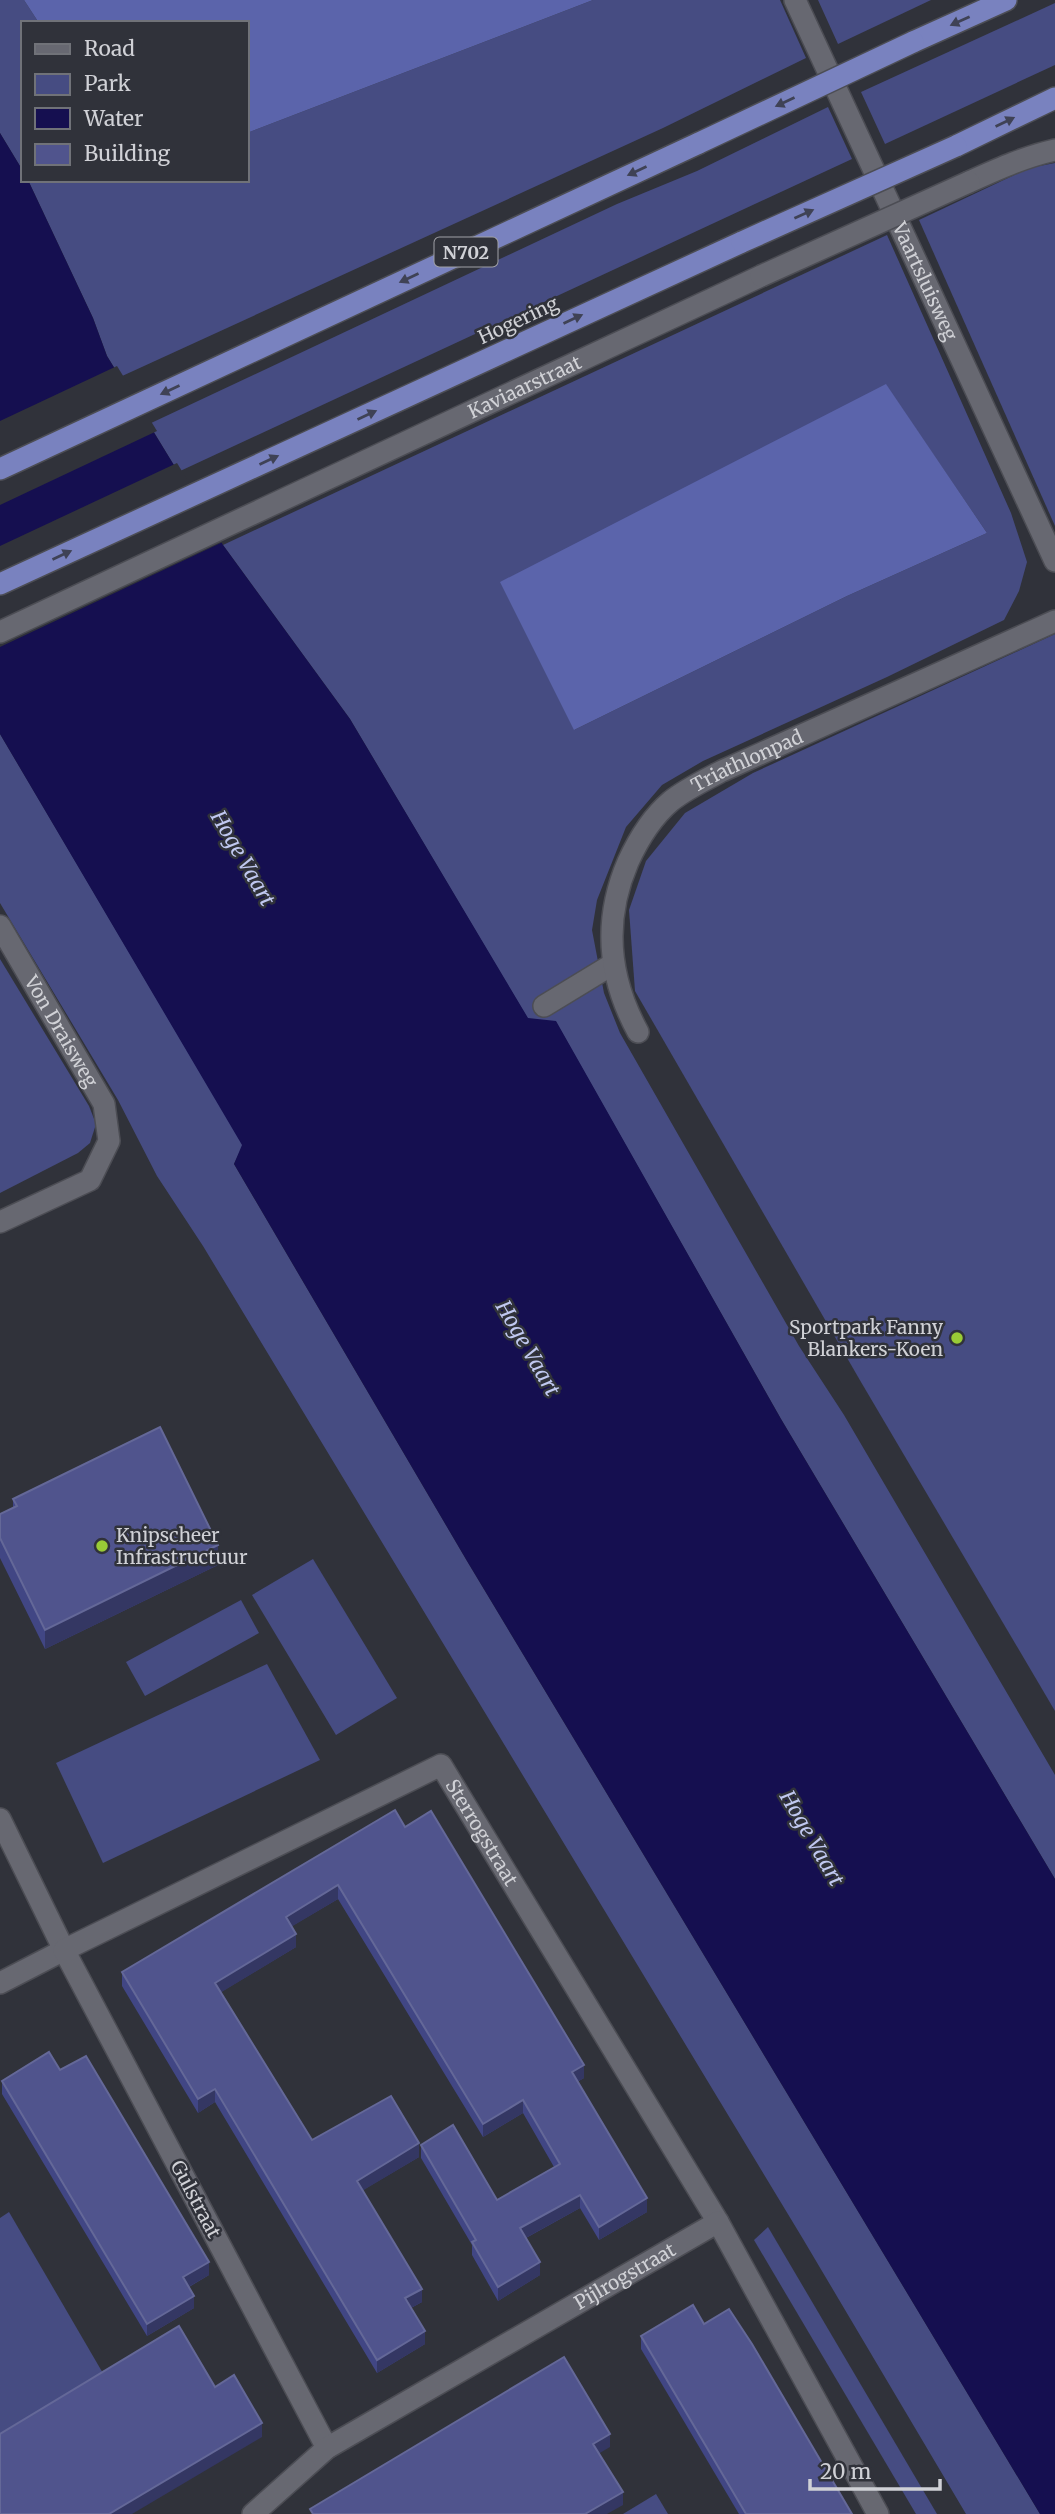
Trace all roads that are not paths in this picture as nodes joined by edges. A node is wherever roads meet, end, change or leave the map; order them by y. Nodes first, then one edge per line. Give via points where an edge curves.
1 (794, 0) edge
2 (1006, 0) edge
3 (1055, 98) edge
4 (1055, 150) edge
5 (0, 470) edge
6 (1055, 561) edge
7 (0, 584) edge
8 (1055, 621) edge
9 (0, 632) edge
10 (0, 926) edge
11 (614, 964) junction
12 (544, 1006) dead end
13 (638, 1032) dead end
14 (0, 1222) edge
15 (0, 1819) edge
16 (64, 1951) junction
17 (0, 1983) edge
18 (718, 2222) junction
19 (327, 2448) junction
20 (253, 2514) edge
21 (878, 2514) edge

1 - 6 street, Vaartsluisweg
2 -> 5 highway, N702, bridge
7 -> 3 highway, Hogering, bridge
4 - 9 street, Kaviaarstraat, bridge via 969,182 761,276
8 - 11 street, Triathlonpad via 722,771 671,801 642,836 619,883 610,936
10 - 14 street, Von Draisweg via 104,1104 109,1141 90,1180
11 - 12 street
11 - 13 street, Triathlonpad
15 - 16 street, Gulstraat
16 - 17 street
16 - 18 street, Sterrogstraat via 441,1765
16 - 19 street, Gulstraat
18 - 19 street, Pijlrogstraat
18 - 21 street
19 - 20 street, Pijlrogstraat

